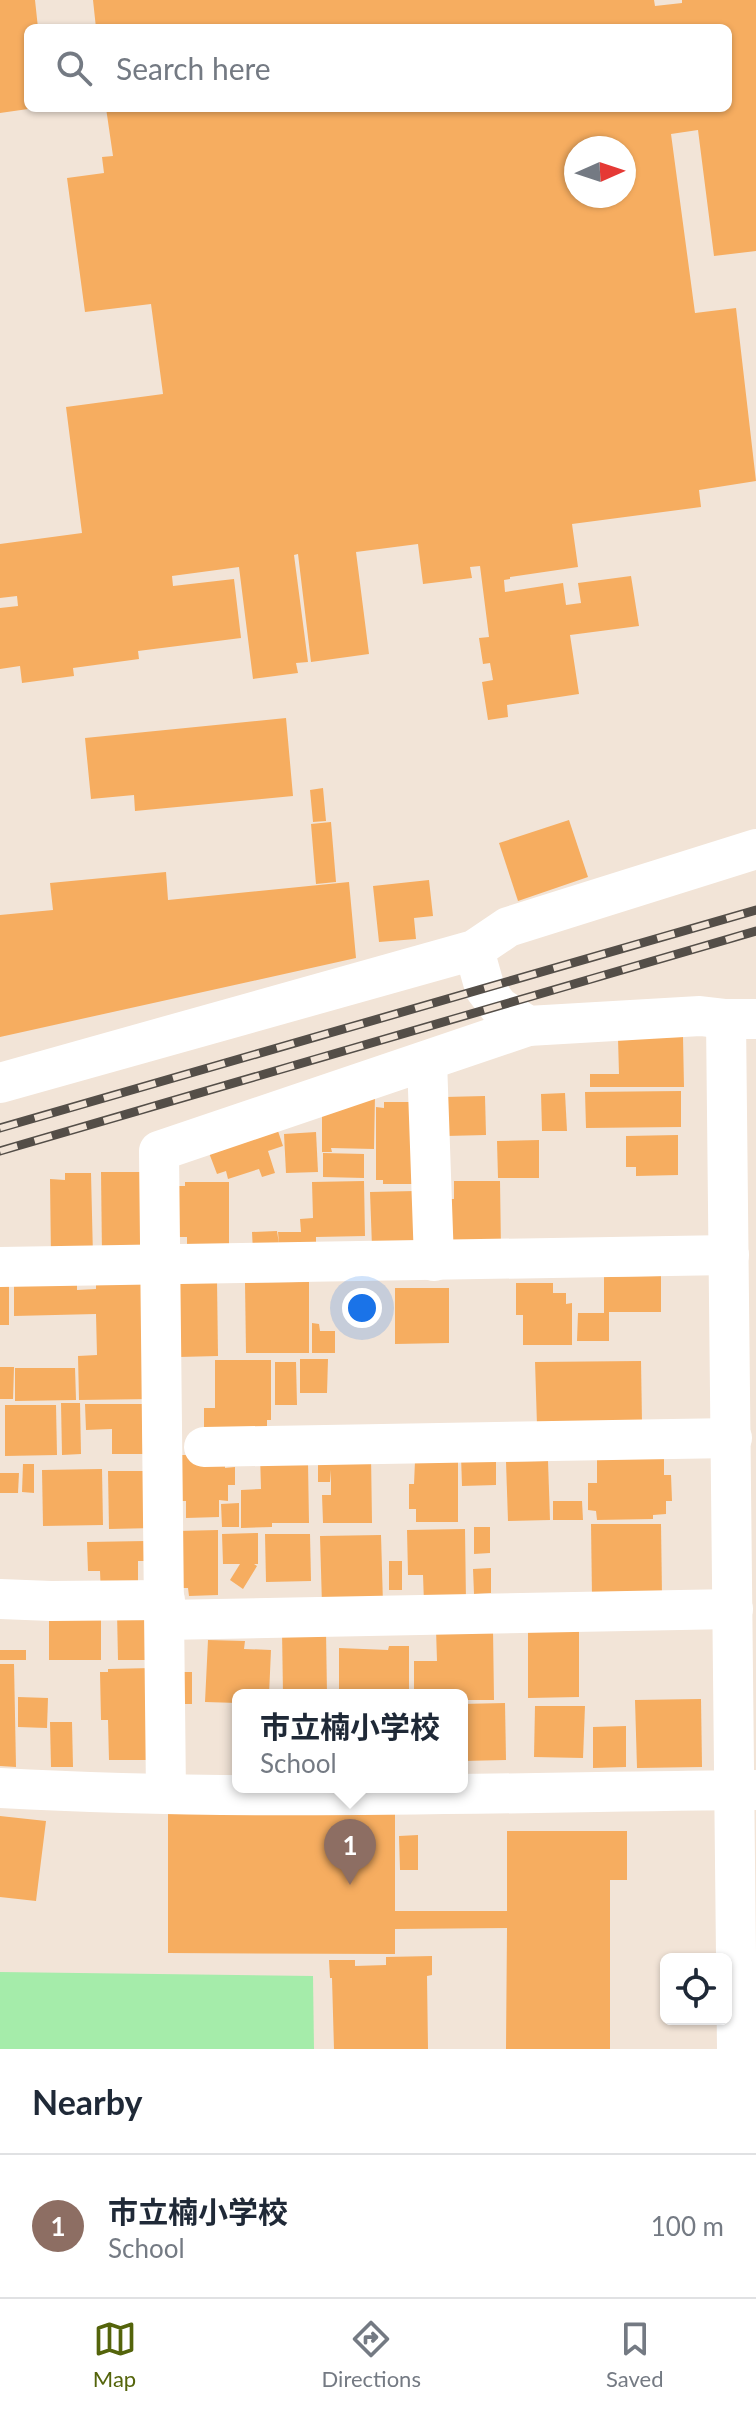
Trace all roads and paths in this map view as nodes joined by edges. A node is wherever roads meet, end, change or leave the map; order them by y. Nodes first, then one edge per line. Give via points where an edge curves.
1 (756, 849) edge
2 (474, 950) junction
3 (741, 1019) edge
4 (528, 1026) junction
5 (427, 1061) junction
6 (0, 1083) edge
7 (742, 1178) edge
8 (729, 1255) junction
9 (434, 1261) junction
10 (160, 1266) junction
11 (0, 1267) edge
12 (732, 1438) junction
13 (204, 1447) dead end
14 (0, 1599) edge
15 (165, 1610) junction
16 (741, 1612) edge
17 (0, 1788) edge
18 (746, 1790) edge
19 (439, 1793) edge
20 (468, 1793) edge
21 (166, 1794) junction
22 (737, 2049) edge

1 - 2 street via 508,927
2 - 4 street via 485,989 499,1007
2 - 6 street
3 - 4 street via 700,1016
3 - 7 street
4 - 5 street
5 - 9 street
5 - 10 street via 159,1151
7 - 8 street
8 - 9 street
8 - 12 street
9 - 10 street
10 - 11 street
10 - 15 street
12 - 13 street
12 - 16 street
14 - 15 street
15 - 16 street
15 - 21 street
16 - 18 street
17 - 21 street
18 - 20 street
18 - 22 street
19 - 21 street

